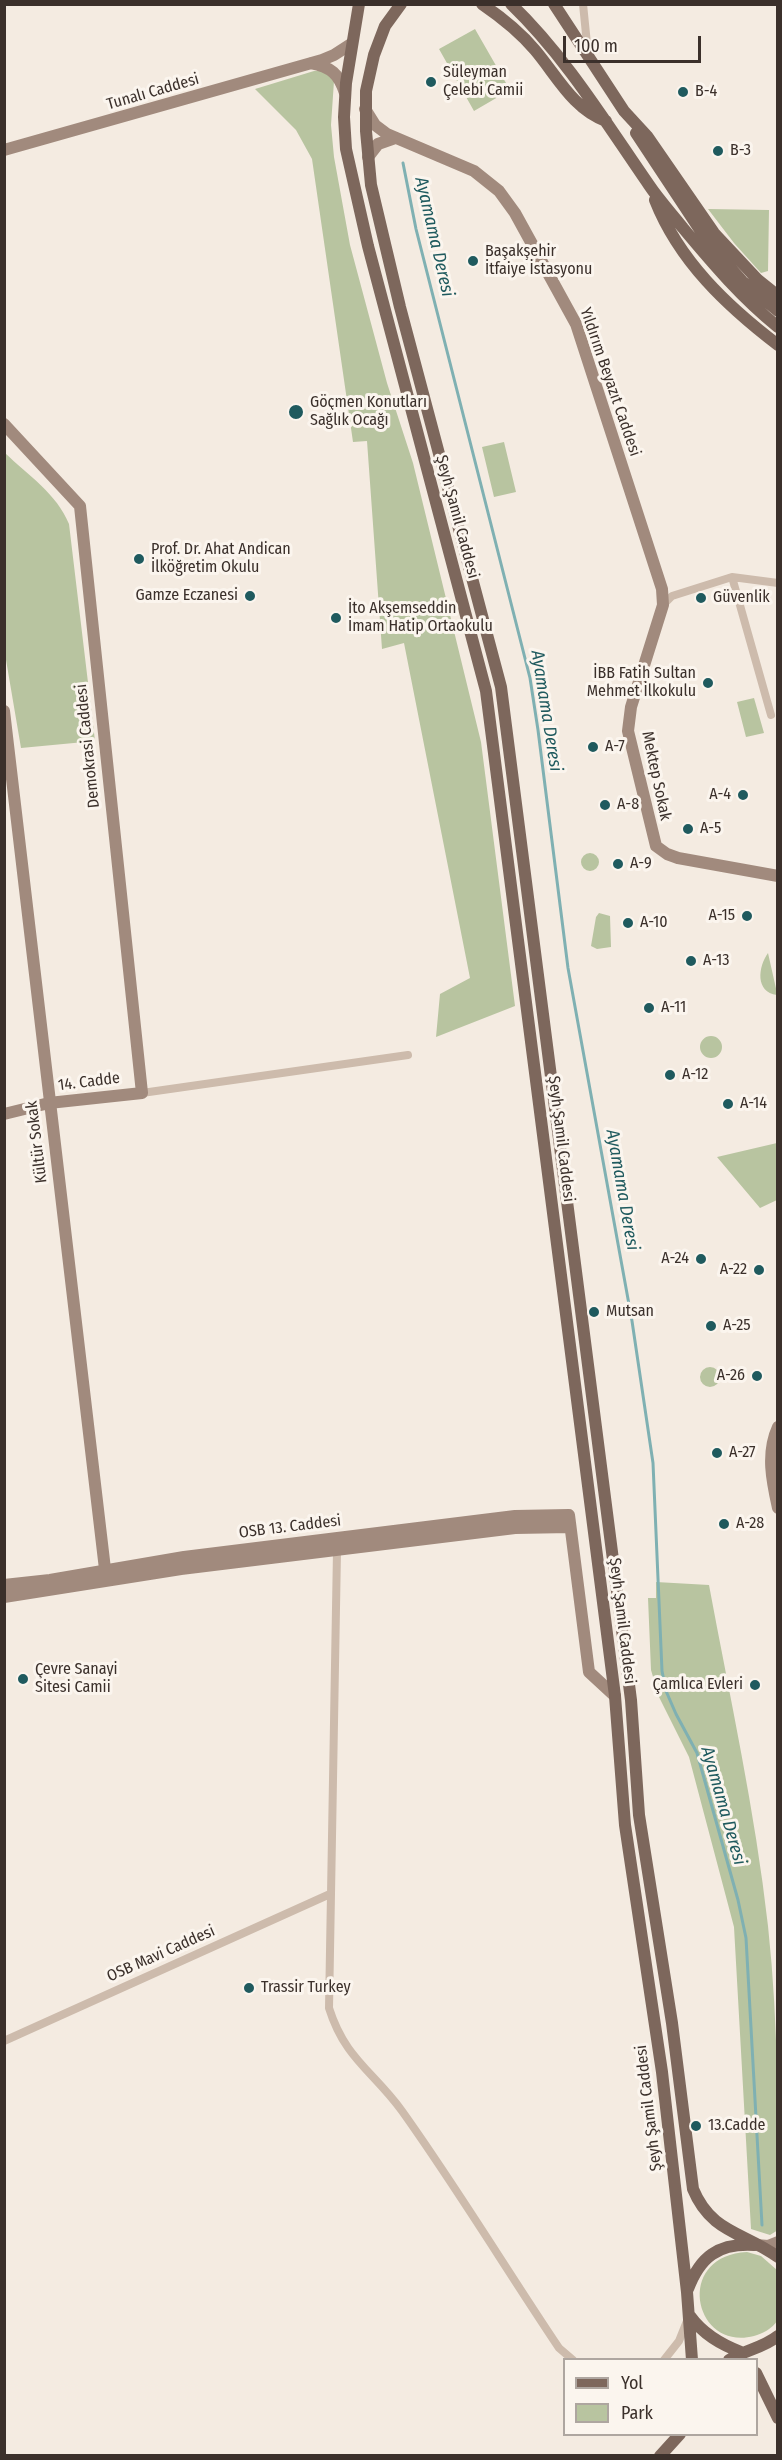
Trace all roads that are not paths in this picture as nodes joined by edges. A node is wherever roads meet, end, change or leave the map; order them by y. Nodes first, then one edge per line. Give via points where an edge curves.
1 (359, 4) edge
2 (401, 4) edge
3 (482, 4) edge
4 (511, 4) edge
5 (545, 4) edge
6 (554, 4) edge
7 (583, 4) edge
8 (564, 21) junction
9 (351, 44) junction
10 (588, 55) junction
11 (310, 63) junction
12 (345, 93) junction
13 (344, 109) junction
14 (365, 109) junction
15 (624, 111) junction
16 (607, 122) junction
17 (395, 138) junction
18 (346, 149) junction
19 (4, 150) edge
20 (367, 152) junction
21 (650, 188) junction
22 (362, 222) junction
23 (388, 258) junction
24 (777, 296) edge
25 (777, 311) edge
26 (777, 327) edge
27 (777, 345) edge
28 (4, 424) edge
29 (732, 577) junction
30 (777, 583) edge
31 (663, 605) junction
32 (4, 711) edge
33 (771, 715) dead end
34 (777, 876) edge
35 (408, 1055) dead end
36 (142, 1093) junction
37 (49, 1103) junction
38 (4, 1114) edge
39 (777, 1427) edge
40 (777, 1508) edge
41 (570, 1527) junction
42 (341, 1538) junction
43 (337, 1551) junction
44 (105, 1569) junction
45 (4, 1585) edge
46 (4, 1597) edge
47 (615, 1696) junction
48 (330, 1894) junction
49 (4, 2041) edge
50 (777, 2242) edge
51 (755, 2245) junction
52 (777, 2257) edge
53 (687, 2292) junction
54 (689, 2314) junction
55 (777, 2336) edge
56 (745, 2356) edge
57 (571, 2358) edge
58 (666, 2358) edge
59 (692, 2358) edge
60 (758, 2376) edge
61 (777, 2418) edge
62 (678, 2436) edge
63 (660, 2456) edge

1 - 9 main road, Şeyh Şamil Caddesi
2 - 14 main road, Şeyh Şamil Caddesi via 385,26 374,56
3 - 16 main road via 508,22 534,48 576,102 592,116
4 - 16 main road
5 - 8 main road
6 - 8 main road
7 - 10 street
8 - 10 main road
9 - 11 street, Tunalı Caddesi via 334,56
9 - 12 main road, Şeyh Şamil Caddesi
10 - 15 main road
11 - 12 street via 335,72
11 - 19 street, Tunalı Caddesi
12 - 13 main road, Şeyh Şamil Caddesi
13 - 14 main road via 348,119 355,123 362,120
13 - 18 main road, Şeyh Şamil Caddesi
14 - 17 street, Yıldırım Beyazıt Caddesi via 375,125
14 - 20 main road, Şeyh Şamil Caddesi
15 - 24 main road via 647,136 714,233
15 - 25 main road via 710,245 742,281
16 - 21 main road
17 - 20 street
17 - 31 street, Yıldırım Beyazıt Caddesi via 474,171 499,190 515,213 576,324 662,589
18 - 20 main road via 349,142 360,140
18 - 22 main road, Şeyh Şamil Caddesi
20 - 23 main road, Şeyh Şamil Caddesi
21 - 26 main road via 734,289
21 - 27 main road via 664,222 703,278 738,315
22 - 23 main road
22 - 47 main road, Şeyh Şamil Caddesi via 486,691
23 - 51 main road, Şeyh Şamil Caddesi via 501,687 631,1700 639,1815 693,2189 699,2203 717,2223
28 - 36 street, Demokrasi Caddesi via 80,506
29 - 30 street
29 - 31 street via 672,596
29 - 33 street
31 - 34 street, Mektep Sokak via 628,720 653,839 660,850 678,858
32 - 37 street, Kültür Sokak
35 - 36 street
36 - 37 street, 14. Cadde
37 - 38 street, 14. Cadde
37 - 44 street, Kültür Sokak
39 - 40 street via 770,1453
41 - 42 street, OSB 13. Caddesi via 569,1515 515,1516
41 - 43 street, OSB 13. Caddesi via 515,1528
41 - 47 street via 589,1672
42 - 43 street
42 - 44 street, OSB 13. Caddesi
43 - 46 street, OSB 13. Caddesi via 181,1569
43 - 48 street
44 - 45 street, OSB 13. Caddesi
47 - 53 main road, Şeyh Şamil Caddesi via 625,1825 662,2072
48 - 49 street, OSB Mavi Caddesi
48 - 57 street via 328,1993 331,2015 342,2041 401,2110 559,2348
50 - 51 street
51 - 52 main road, Şeyh Şamil Caddesi
51 - 53 main road via 724,2248 707,2257 695,2271
53 - 54 main road, Şeyh Şamil Caddesi
54 - 56 main road via 699,2328
54 - 58 street via 679,2341
54 - 59 main road, Şeyh Şamil Caddesi
55 - 56 main road
60 - 61 main road
62 - 63 main road

